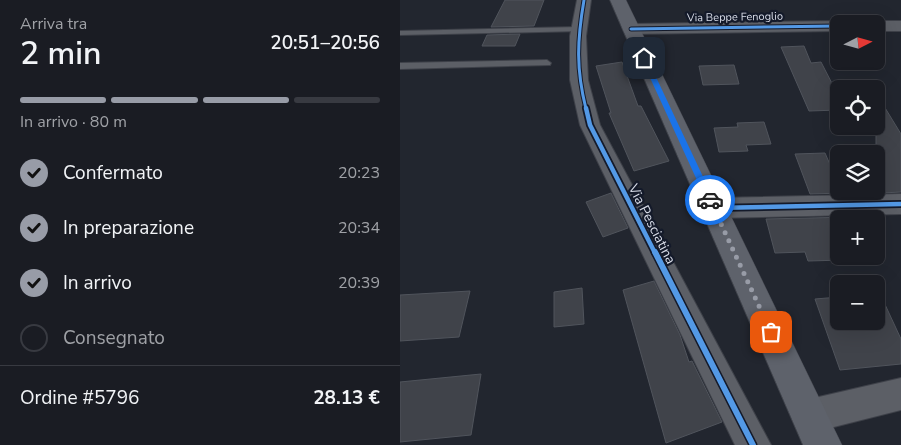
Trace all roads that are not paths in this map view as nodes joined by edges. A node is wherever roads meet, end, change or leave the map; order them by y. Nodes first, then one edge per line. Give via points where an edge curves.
1 (584, 0) edge
2 (618, 0) edge
3 (830, 26) edge
4 (885, 26) edge
5 (901, 26) edge
6 (579, 29) junction
7 (631, 29) junction
8 (400, 33) edge
9 (547, 63) dead end
10 (400, 66) edge
11 (901, 204) edge
12 (714, 208) junction
13 (901, 394) edge
14 (810, 416) junction
15 (753, 445) edge
16 (823, 445) edge

1 - 6 street, Via Pesciatina
2 - 7 main road
3 - 7 street, Via Beppe Fenoglio
4 - 5 street
6 - 8 lane
6 - 15 street, Via Pesciatina via 579,80 590,126
7 - 12 main road
9 - 10 lane
11 - 12 street
12 - 14 main road
13 - 14 street
14 - 16 main road

